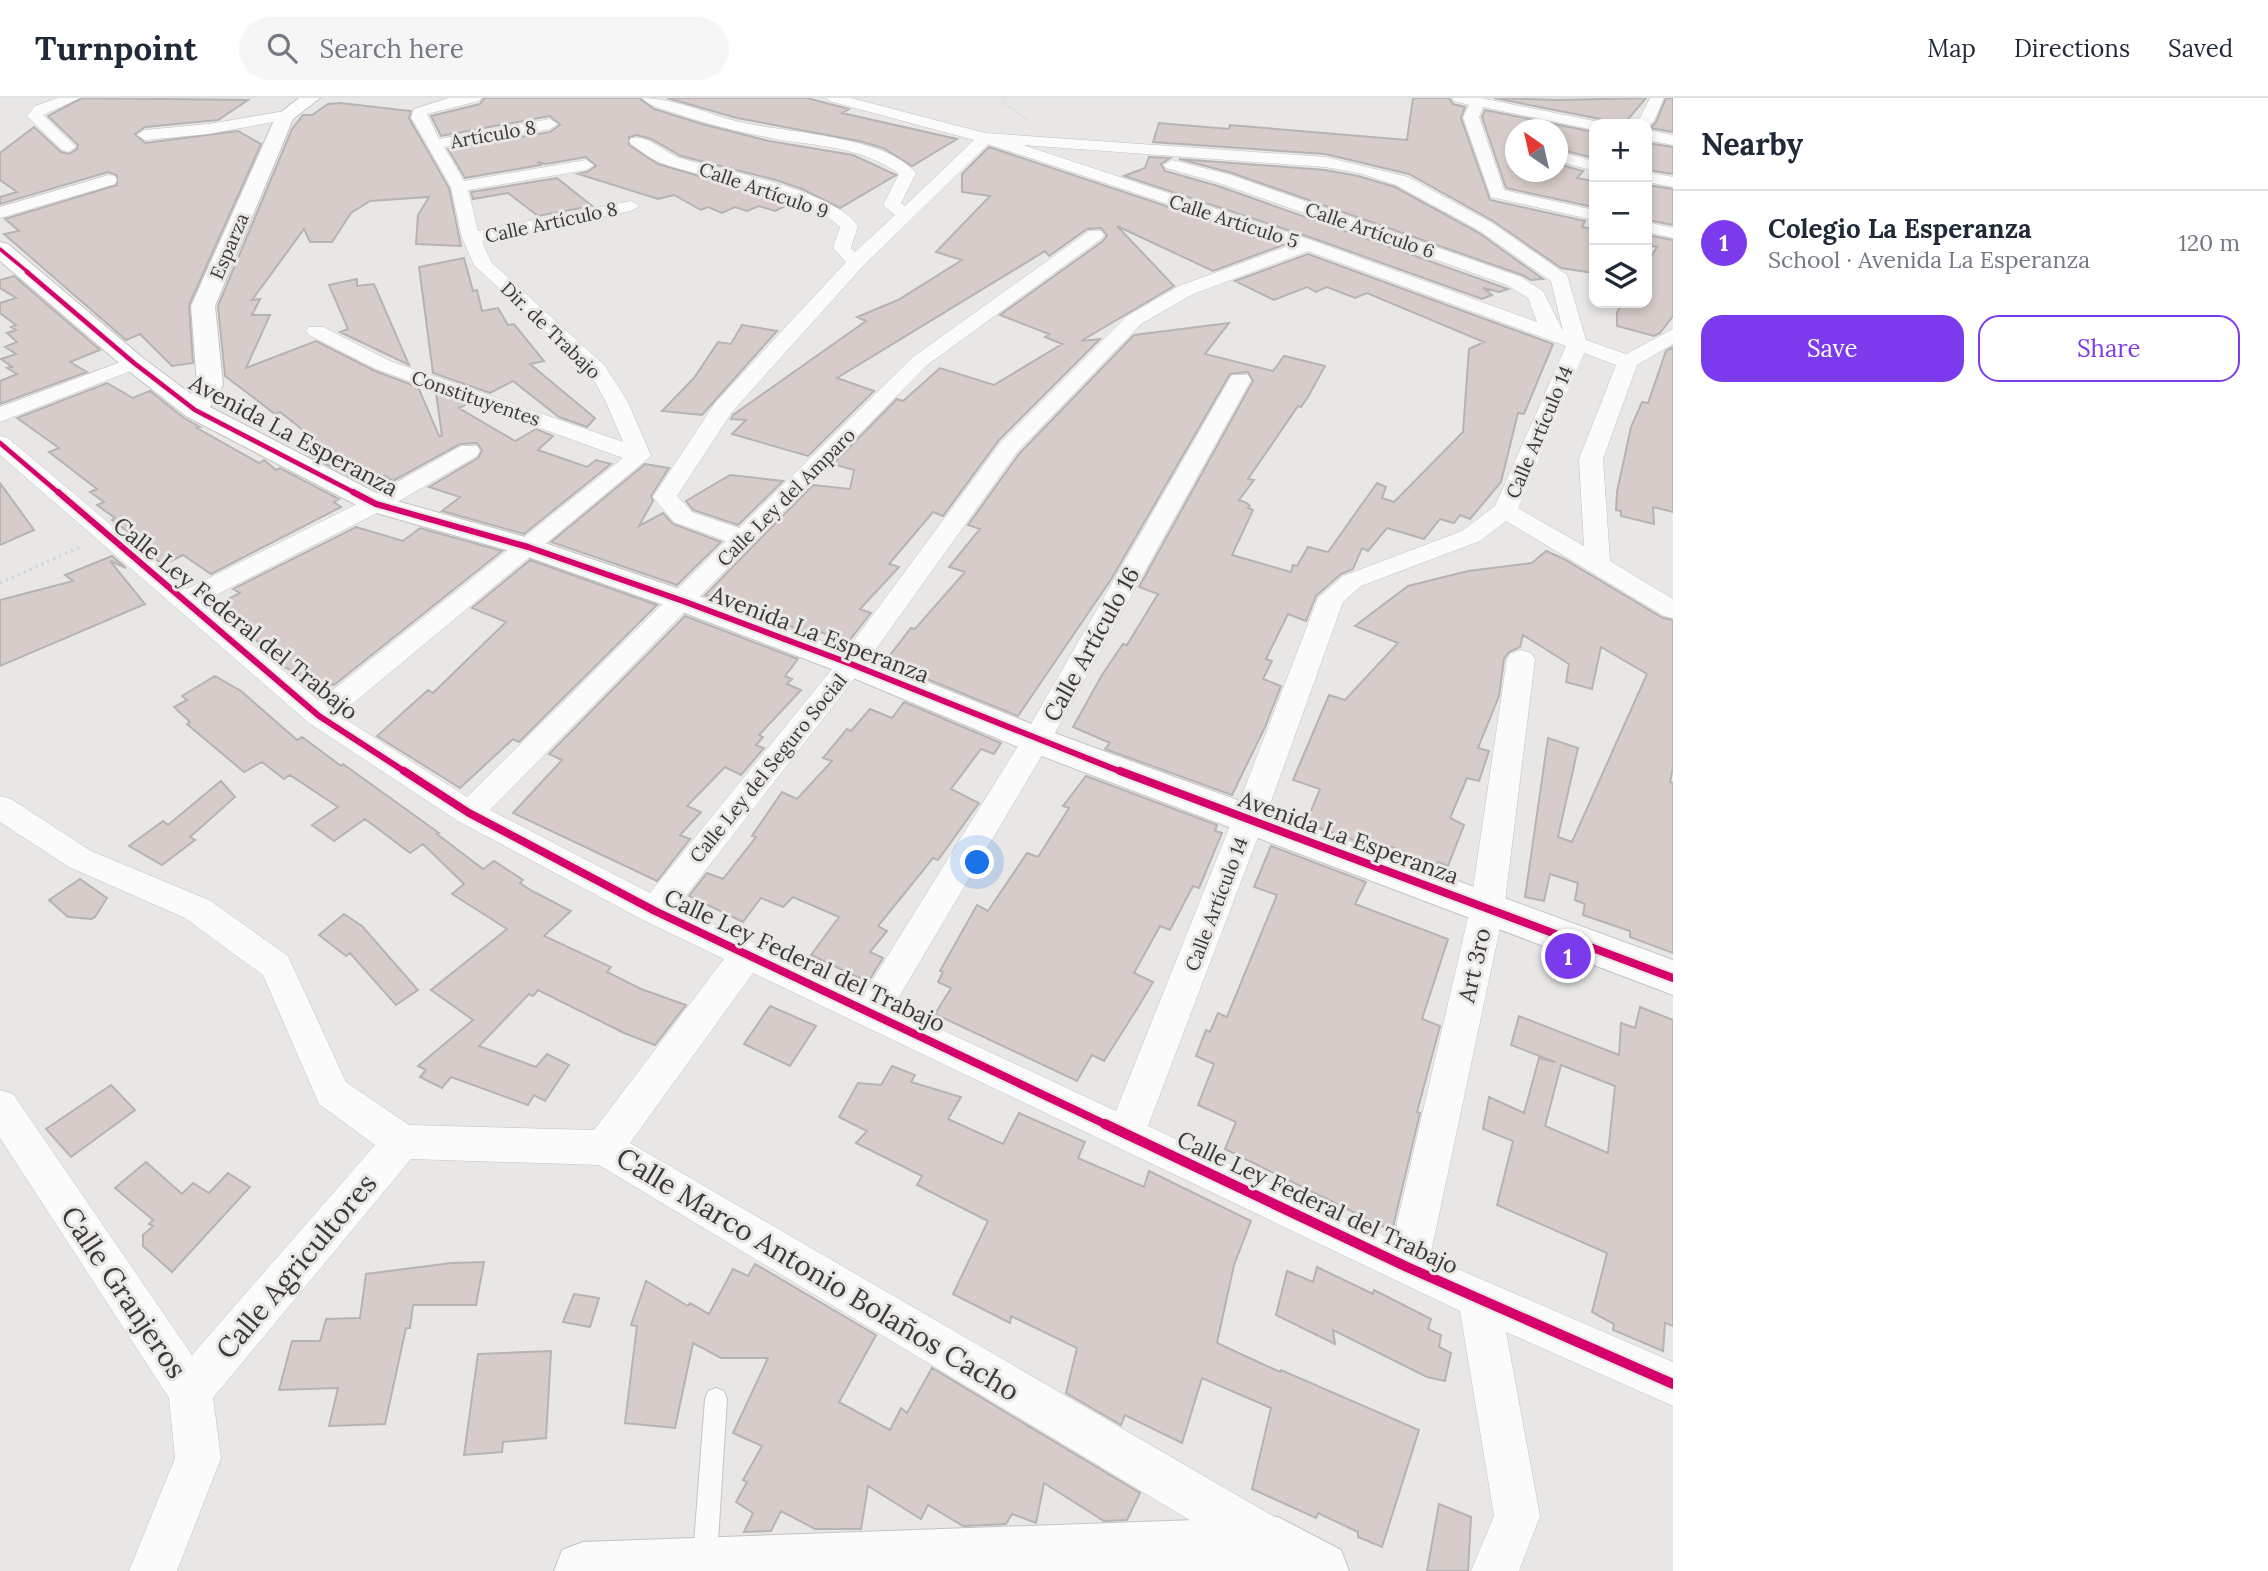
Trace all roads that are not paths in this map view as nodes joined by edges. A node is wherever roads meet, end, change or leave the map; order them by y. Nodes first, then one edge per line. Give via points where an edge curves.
1 (73, 98) edge
2 (311, 98) edge
3 (474, 98) edge
4 (649, 98) edge
5 (834, 98) edge
6 (1458, 98) edge
7 (1657, 98) edge
8 (1478, 102) junction
9 (1509, 102) edge
10 (246, 104) dead end
11 (285, 116) junction
12 (1647, 119) edge
13 (550, 124) dead end
14 (1589, 124) edge
15 (208, 129) junction
16 (145, 135) road end
17 (1652, 136) edge
18 (985, 138) junction
19 (1673, 140) edge
20 (637, 141) dead end
21 (1043, 142) junction
22 (436, 144) junction
23 (68, 147) dead end
24 (1568, 159) edge
25 (586, 165) dead end
26 (1589, 165) edge
27 (1652, 178) edge
28 (109, 180) road end
29 (1673, 182) edge
30 (459, 187) junction
31 (1497, 193) junction
32 (631, 206) dead end
33 (0, 213) edge
34 (904, 213) junction
35 (1589, 214) edge
36 (1486, 226) junction
37 (1652, 229) edge
38 (1673, 233) edge
39 (1095, 235) dead end
40 (471, 238) junction
41 (1308, 246) junction
42 (0, 248) edge
43 (857, 261) junction
44 (316, 331) dead end
45 (1673, 336) edge
46 (1564, 339) junction
47 (1628, 362) junction
48 (134, 363) junction
49 (1240, 380) dead end
50 (195, 410) junction
51 (0, 415) edge
52 (0, 443) edge
53 (468, 451) dead end
54 (640, 456) junction
55 (376, 504) junction
56 (1505, 510) junction
57 (745, 539) junction
58 (528, 547) junction
59 (1597, 563) junction
60 (183, 601) junction
61 (682, 601) junction
62 (1673, 610) edge
63 (1521, 659) dead end
64 (851, 664) junction
65 (319, 716) junction
66 (1036, 740) junction
67 (0, 807) edge
68 (469, 814) junction
69 (1248, 821) junction
70 (1487, 908) junction
71 (655, 911) junction
72 (747, 954) junction
73 (1673, 978) edge
74 (871, 1013) junction
75 (0, 1106) edge
76 (1126, 1132) junction
77 (402, 1142) junction
78 (604, 1148) junction
79 (1407, 1267) junction
80 (1479, 1300) junction
81 (1673, 1384) edge
82 (190, 1391) junction
83 (716, 1399) dead end
84 (1299, 1558) edge
85 (704, 1567) junction
86 (153, 1571) edge
87 (583, 1571) edge
88 (1495, 1571) edge

1 - 23 street via 40,109 35,116
2 - 11 street
3 - 22 street, Dir. de Trabajo via 419,112
4 - 34 street via 688,114 852,147 898,163 908,173 892,205
5 - 18 street, Calle Artículo 5
6 - 8 street
7 - 12 street
8 - 9 street
8 - 31 street via 1471,117
9 - 14 street
10 - 15 street
11 - 15 street
11 - 50 street, Esparza via 203,306 210,385
13 - 22 street, Artículo 8
15 - 16 street
17 - 19 street
18 - 21 street, Calle Artículo 14
18 - 34 street
18 - 41 street, Calle Artículo 5
20 - 43 street, Calle Artículo 9 via 662,157 778,191 839,216 849,226 842,248
21 - 36 street, Calle Artículo 14 via 1325,162 1402,181
21 - 46 street, Calle Artículo 6 via 1078,157 1161,162 1225,179 1514,281 1535,295
22 - 30 street, Dir. de Trabajo
24 - 26 street
25 - 30 street
27 - 29 street
28 - 33 street
30 - 40 street, Dir. de Trabajo
31 - 35 street
31 - 36 street
32 - 40 street, Calle Artículo 8
34 - 43 street
36 - 46 street, Calle Artículo 14 via 1560,279
37 - 38 street
39 - 57 street, Calle Ley del Amparo via 920,361
40 - 54 street, Dir. de Trabajo via 483,265 598,370
41 - 46 street, Calle Artículo 5
41 - 64 street, Calle Ley del Seguro Social via 1186,290 1134,320 1009,447
42 - 48 street, Avenida La Esperanza
43 - 57 street via 723,408 665,497 683,517
44 - 54 street, Constituyentes via 383,365
45 - 47 street
46 - 47 street, Calle Artículo 5
46 - 56 street, Calle Artículo 14
47 - 59 street via 1591,459
48 - 50 street, Avenida La Esperanza
48 - 51 street
49 - 66 street, Calle Artículo 16
50 - 55 street, Avenida La Esperanza
52 - 60 street, Calle Ley Federal del Trabajo
53 - 55 street
54 - 58 street
55 - 58 street, Avenida La Esperanza
55 - 60 street
56 - 59 street
56 - 69 street, Calle Artículo 14 via 1471,536 1352,581 1331,598
57 - 61 street, Calle Ley del Amparo
58 - 61 street, Avenida La Esperanza
58 - 65 street
59 - 62 street
60 - 65 street, Calle Ley Federal del Trabajo
61 - 64 street, Avenida La Esperanza
61 - 68 street, Calle Ley del Amparo
63 - 70 street, Art 3ro
64 - 66 street, Avenida La Esperanza
64 - 71 street, Calle Ley del Seguro Social
65 - 68 street, Calle Ley Federal del Trabajo
66 - 69 street, Avenida La Esperanza
66 - 74 street, Calle Artículo 16
67 - 77 street via 80,859 197,909 276,966 332,1093
68 - 71 street, Calle Ley Federal del Trabajo
69 - 70 street, Avenida La Esperanza
69 - 76 street, Calle Artículo 14
70 - 73 street, Avenida La Esperanza
70 - 79 street, Art 3ro
71 - 72 street, Calle Ley Federal del Trabajo
72 - 74 street, Calle Ley Federal del Trabajo
72 - 78 street
74 - 76 street, Calle Ley Federal del Trabajo
75 - 82 street, Calle Granjeros
76 - 79 street, Calle Ley Federal del Trabajo
77 - 78 street, Calle Marco Antonio Bolaños Cacho
77 - 82 street, Calle Agricultores
78 - 84 street, Calle Marco Antonio Bolaños Cacho
79 - 80 street, Calle Ley Federal del Trabajo
80 - 81 street, Calle Ley Federal del Trabajo
80 - 88 street via 1517,1516
82 - 86 street, Calle Granjeros via 198,1458
83 - 85 lane
84 - 85 street
85 - 87 street

